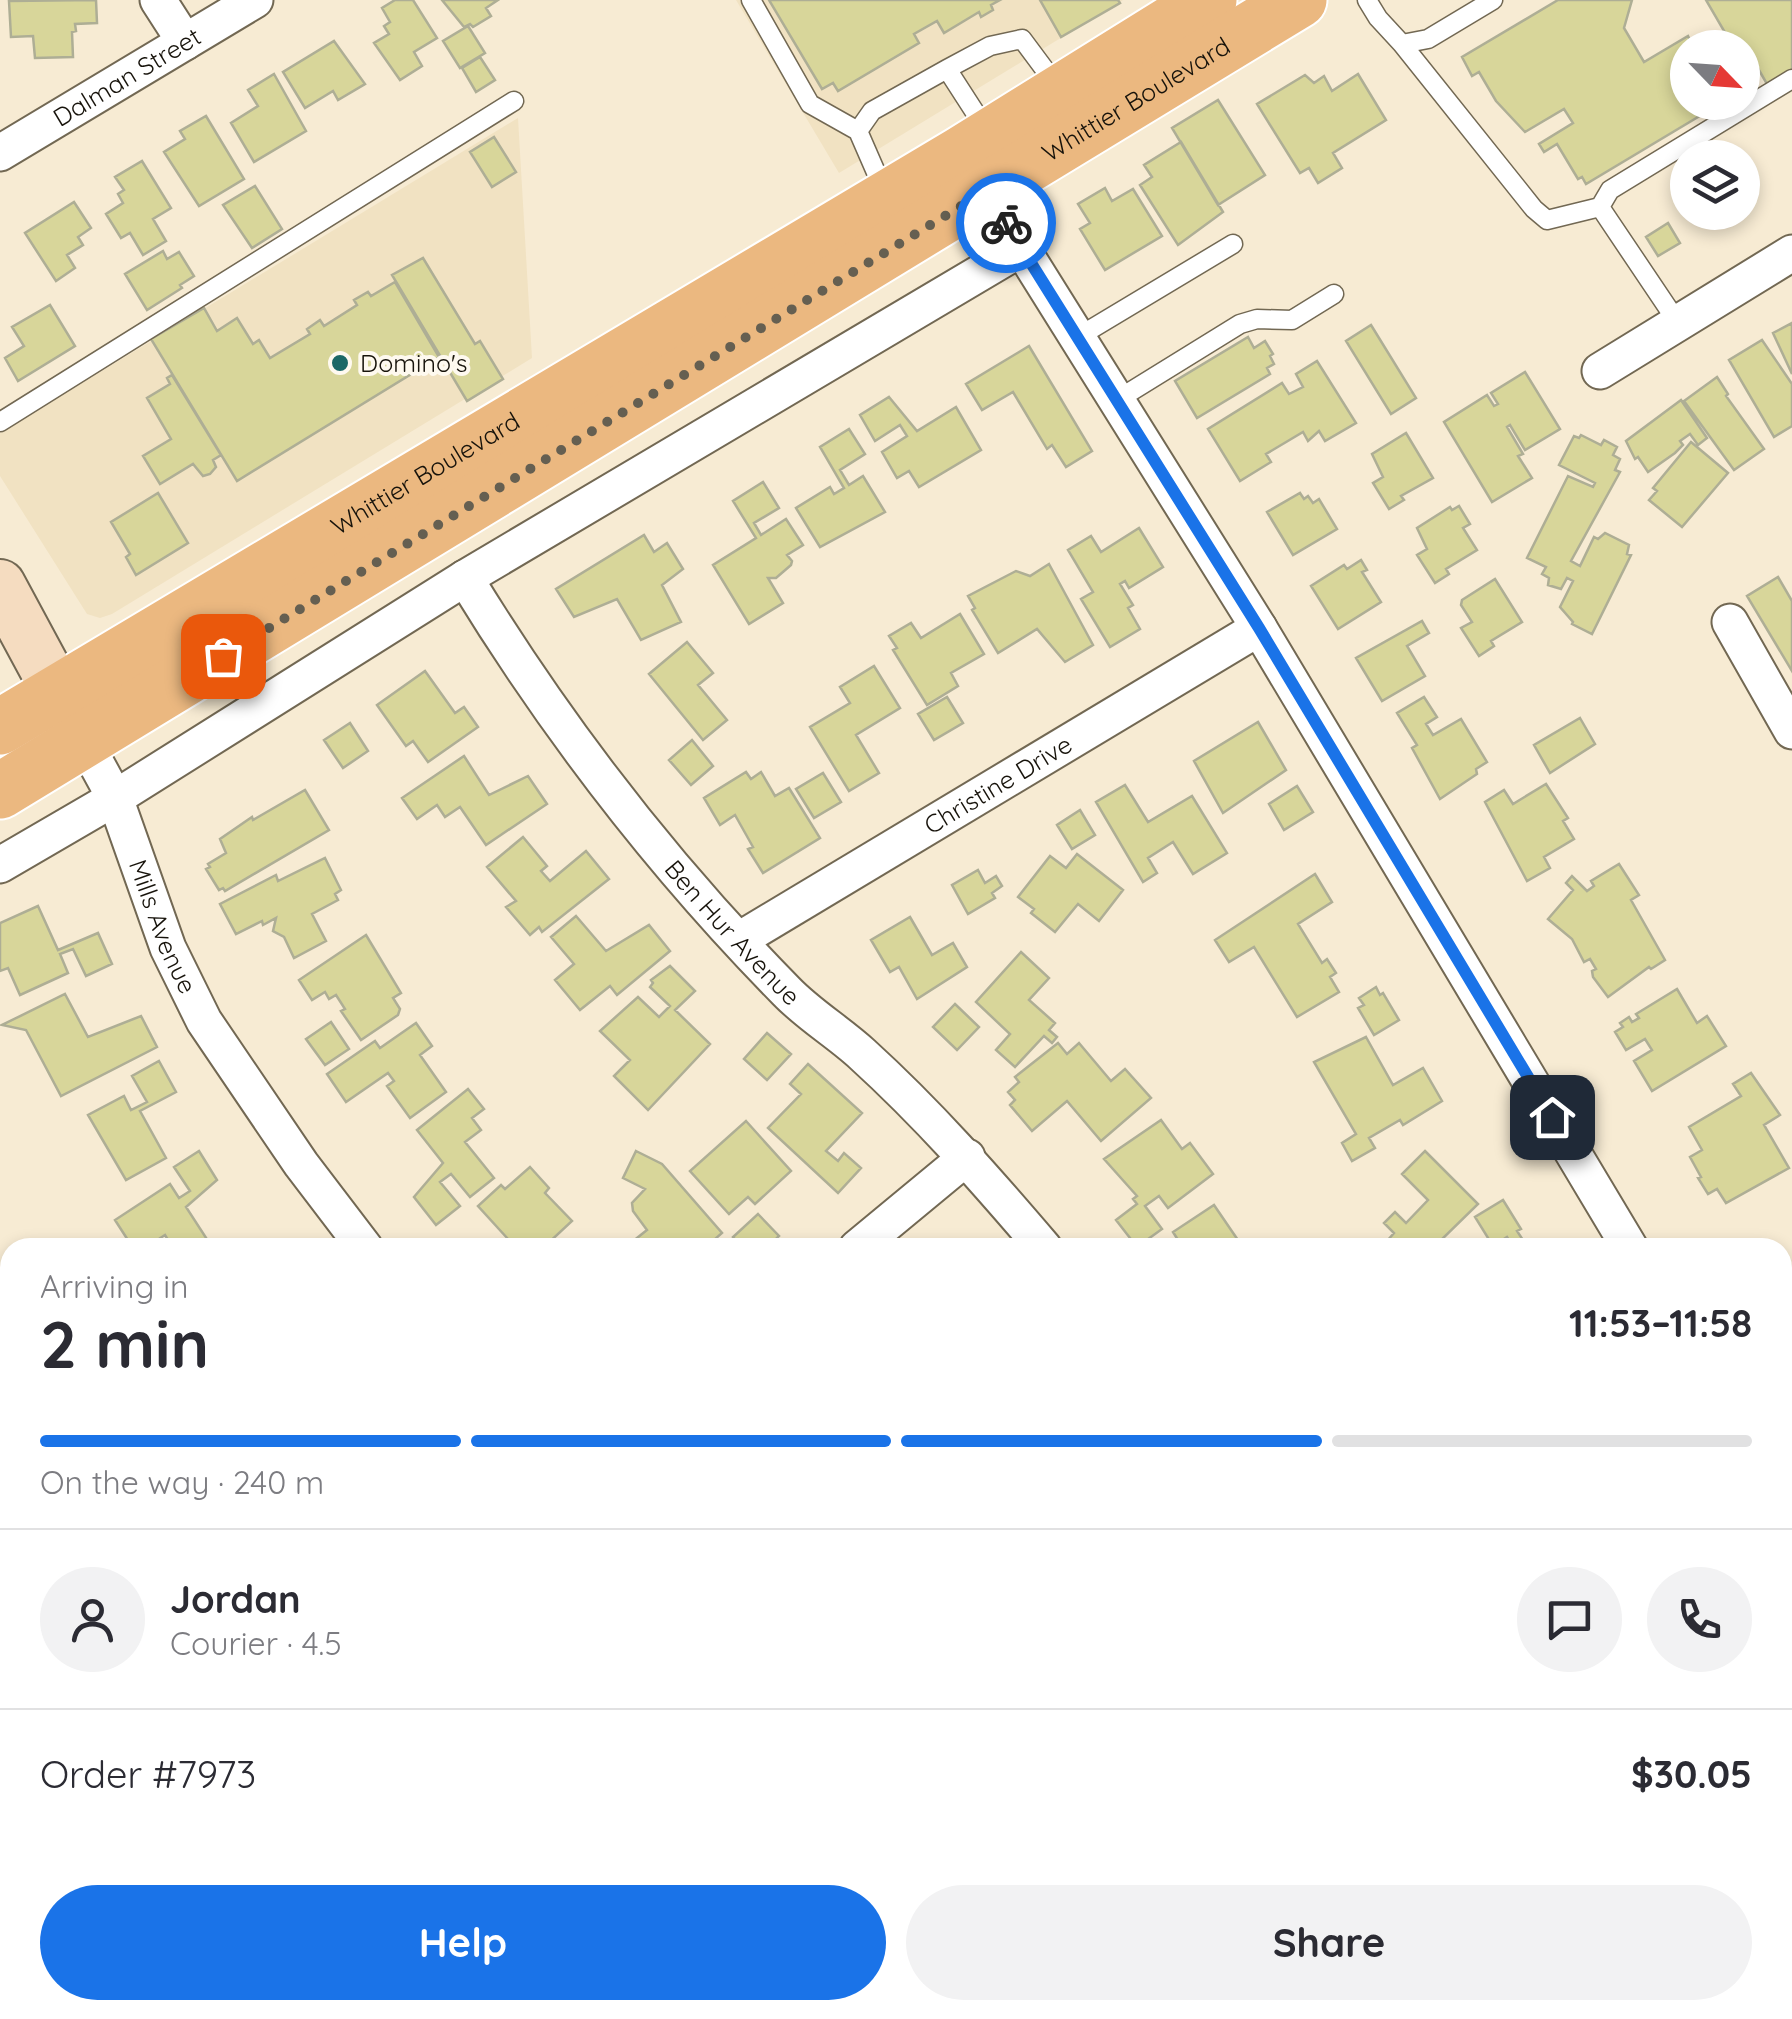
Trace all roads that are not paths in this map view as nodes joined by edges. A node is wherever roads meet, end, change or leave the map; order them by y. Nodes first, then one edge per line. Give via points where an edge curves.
1 (158, 0) edge
2 (255, 0) edge
3 (751, 0) edge
4 (1300, 0) edge
5 (1367, 0) edge
6 (1492, 0) edge
7 (1190, 26) edge
8 (185, 42) junction
9 (1402, 44) junction
10 (946, 69) junction
11 (1792, 78) edge
12 (1060, 91) junction
13 (514, 101) dead end
14 (858, 131) junction
15 (0, 153) edge
16 (979, 160) junction
17 (887, 198) junction
18 (1600, 207) junction
19 (1233, 244) dead end
20 (1022, 248) junction
21 (1792, 253) edge
22 (1334, 294) dead end
23 (1678, 323) junction
24 (1078, 337) junction
25 (1600, 371) dead end
26 (1117, 400) junction
27 (0, 422) edge
28 (465, 578) junction
29 (5, 609) edge
30 (1730, 622) dead end
31 (1259, 628) junction
32 (58, 693) junction
33 (0, 727) edge
34 (1792, 732) edge
35 (84, 741) junction
36 (0, 792) edge
37 (115, 798) junction
38 (0, 865) edge
39 (739, 940) junction
40 (966, 1158) junction
41 (357, 1238) edge
42 (869, 1238) edge
43 (1035, 1238) edge
44 (1624, 1238) edge

1 - 8 street
2 - 8 street, Dalman Street
3 - 14 lane via 810,104
4 - 7 main road, Whittier Boulevard
5 - 9 lane
6 - 9 lane via 1428,39
7 - 12 main road, Whittier Boulevard
7 - 16 main road, Whittier Boulevard
8 - 15 street, Dalman Street
9 - 18 lane via 1547,220
10 - 12 lane via 990,46 1022,39
10 - 14 lane via 872,111
10 - 16 lane
11 - 18 lane via 1610,190
12 - 16 main road, Whittier Boulevard
13 - 27 lane
14 - 17 lane
16 - 17 main road, Whittier Boulevard
16 - 20 street
16 - 35 main road, Whittier Boulevard
17 - 32 main road, Whittier Boulevard
18 - 23 lane
19 - 24 lane
20 - 24 street
20 - 28 street
21 - 23 street
22 - 26 lane via 1292,320 1240,324
23 - 25 street
24 - 26 street
26 - 31 street
28 - 37 street
28 - 39 street, Ben Hur Avenue via 521,669 625,810
29 - 32 street, Mills Avenue
30 - 34 street
31 - 39 street, Christine Drive
31 - 44 street
32 - 33 main road, Whittier Boulevard
32 - 35 street, Mills Avenue
35 - 36 main road, Whittier Boulevard
35 - 37 street, Mills Avenue
37 - 38 street
37 - 41 street, Mills Avenue via 168,948 204,1021
39 - 40 street, Ben Hur Avenue via 788,994 861,1053
40 - 42 street
40 - 43 street, Ben Hur Avenue

